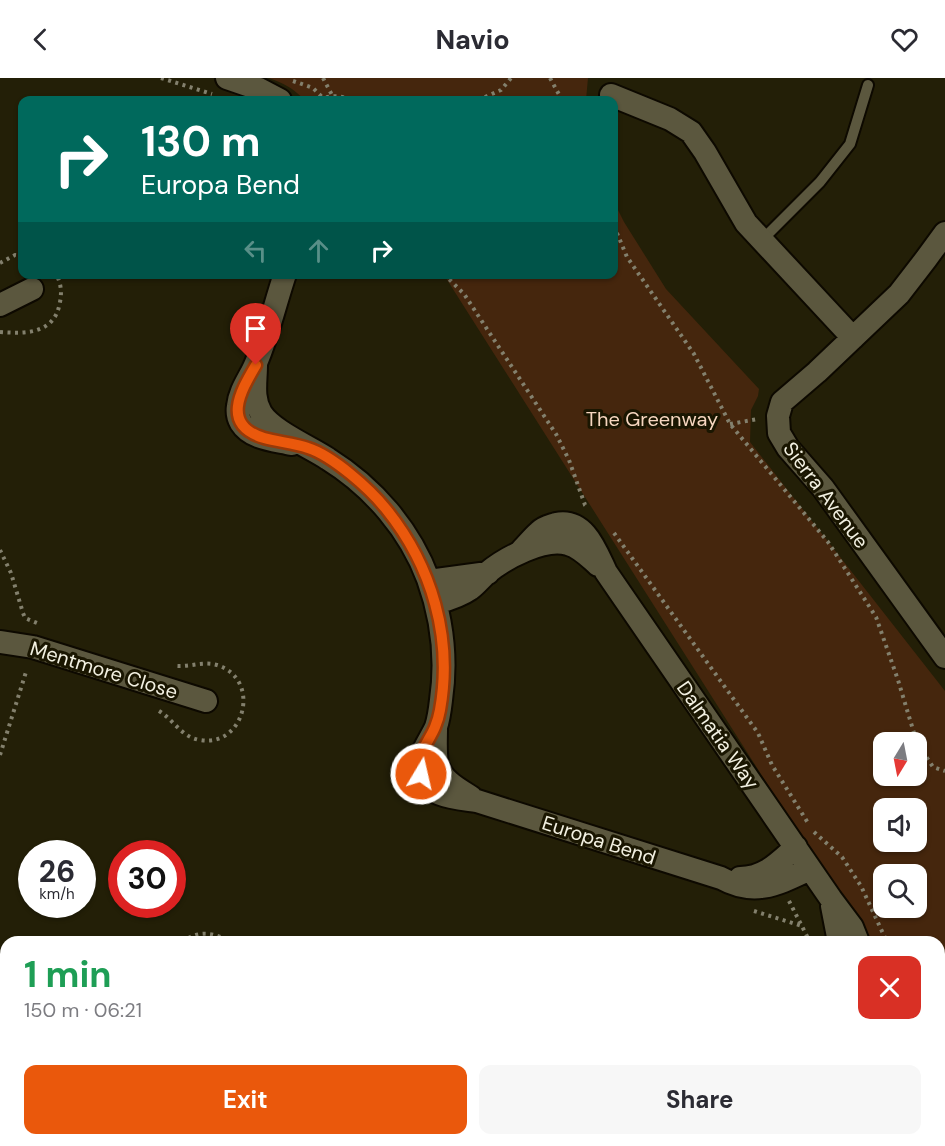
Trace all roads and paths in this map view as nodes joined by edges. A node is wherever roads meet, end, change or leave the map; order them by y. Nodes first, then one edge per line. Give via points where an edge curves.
1 (161, 78) edge
2 (284, 78) edge
3 (323, 78) edge
4 (512, 78) edge
5 (550, 78) edge
6 (868, 85) dead end
7 (223, 87) edge
8 (274, 96) edge
9 (320, 96) edge
10 (332, 96) edge
11 (487, 96) edge
12 (560, 96) edge
13 (618, 98) edge
14 (618, 236) edge
15 (762, 240) junction
16 (942, 242) edge
17 (18, 255) edge
18 (0, 263) edge
19 (59, 279) edge
20 (283, 279) edge
21 (449, 279) edge
22 (32, 289) dead end
23 (0, 305) edge
24 (0, 332) edge
25 (853, 338) junction
26 (592, 512) dead end
27 (607, 527) dead end
28 (0, 549) edge
29 (488, 573) junction
30 (429, 581) junction
31 (436, 603) junction
32 (40, 624) dead end
33 (0, 644) edge
34 (945, 657) edge
35 (26, 672) dead end
36 (207, 701) dead end
37 (0, 755) edge
38 (945, 771) edge
39 (796, 848) junction
40 (810, 869) junction
41 (721, 878) junction
42 (831, 899) junction
43 (189, 936) edge
44 (221, 936) edge
45 (838, 936) edge
46 (856, 936) edge
47 (884, 936) edge

1 - 7 path
2 - 9 path via 313,88
3 - 10 path
4 - 11 path via 501,90
5 - 12 path
6 - 15 lane via 850,144 820,182
7 - 8 street via 258,89
13 - 15 street via 691,132 746,222
14 - 38 path via 627,257 694,354 730,424 828,542 876,617 917,743 933,767
15 - 25 street
16 - 25 street, Sierra Avenue via 899,294
17 - 18 path
19 - 24 path via 62,296 59,308 45,328
20 - 30 street, Europa Bend via 256,365 257,406 273,426 369,490 402,529
21 - 26 path via 464,294 556,434 585,505
22 - 23 street
25 - 34 street, Sierra Avenue via 782,402 779,433
27 - 47 path via 758,733 772,765 814,831 842,858 861,886
28 - 32 path via 25,618
29 - 30 street, Dalmatia Way
29 - 31 street, Dalmatia Way via 462,594
29 - 39 street, Dalmatia Way via 520,552 559,542 581,550 606,572
30 - 31 street, Europa Bend
31 - 41 street, Europa Bend via 444,665 436,727 420,758 421,774 427,785 448,797 477,801
33 - 36 street, Mentmore Close via 33,647
35 - 37 path
39 - 40 street, Dalmatia Way
39 - 41 street, Europa Bend via 764,873 751,878
40 - 41 street, Europa Bend via 763,887 733,885
40 - 42 street, Dalmatia Way
42 - 45 street, Dalmatia Way
42 - 46 street, Dalmatia Way
43 - 44 path

